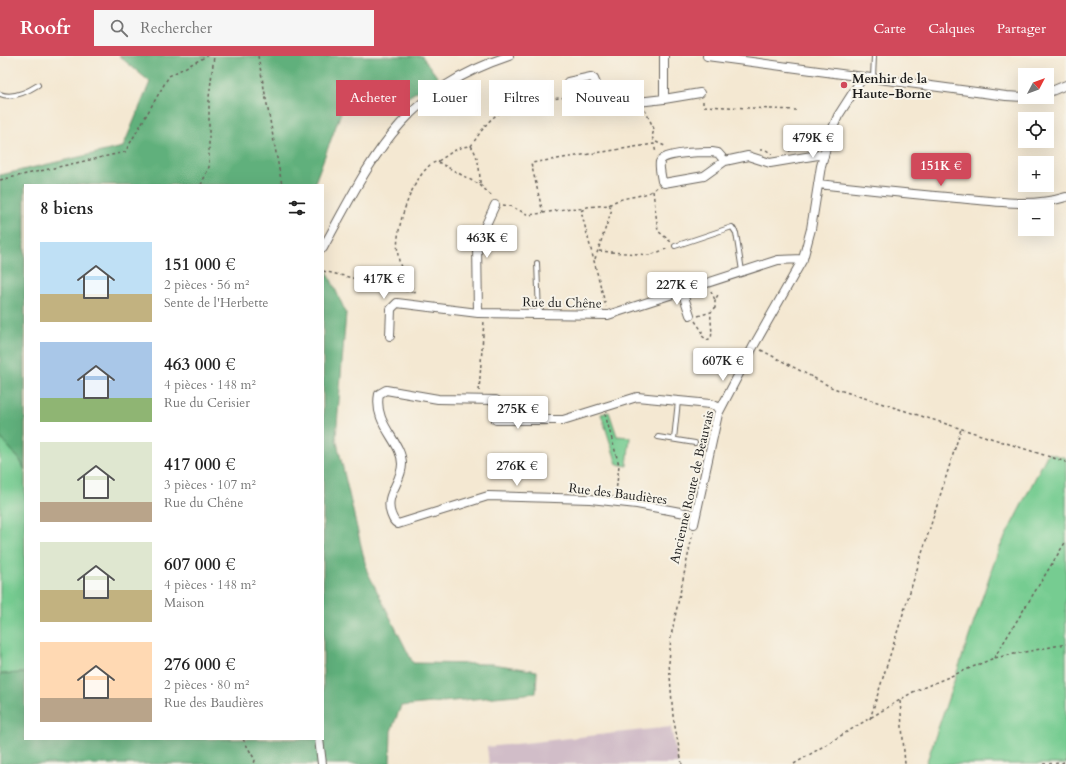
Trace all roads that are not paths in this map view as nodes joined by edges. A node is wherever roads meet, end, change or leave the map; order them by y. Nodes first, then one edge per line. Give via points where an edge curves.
1 (509, 56) edge
2 (664, 56) edge
3 (707, 56) edge
4 (874, 56) edge
5 (863, 77) junction
6 (873, 78) junction
7 (577, 80) edge
8 (594, 80) edge
9 (38, 85) dead end
10 (1066, 85) edge
11 (1054, 90) edge
12 (700, 93) road end
13 (0, 94) edge
14 (1018, 97) edge
15 (664, 99) junction
16 (644, 102) edge
17 (824, 156) junction
18 (725, 161) junction
19 (818, 184) junction
20 (1066, 197) edge
21 (495, 205) road end
22 (324, 246) edge
23 (675, 246) road end
24 (803, 258) junction
25 (537, 263) dead end
26 (742, 271) junction
27 (682, 291) junction
28 (481, 313) junction
29 (539, 314) junction
30 (690, 315) dead end
31 (390, 336) dead end
32 (678, 400) junction
33 (721, 408) junction
34 (658, 437) dead end
35 (674, 439) junction
36 (695, 443) dead end
37 (696, 515) junction
38 (694, 524) road end
39 (319, 740) edge
40 (322, 764) edge

1 - 22 street via 470,71 441,87 408,114 379,150
2 - 15 street
3 - 5 street
4 - 6 lane
5 - 6 street
5 - 17 street, Ancienne Route de Beauvais via 838,116
6 - 14 street
7 - 8 street via 591,77
9 - 13 lane via 10,96
10 - 11 street
12 - 15 street
15 - 16 street
17 - 18 street via 770,163 748,156
17 - 19 street, Ancienne Route de Beauvais
18 - 18 street via 718,153 712,152 669,154 660,161 663,182 704,176
19 - 20 street via 1022,203
19 - 24 street, Ancienne Route de Beauvais via 811,229
21 - 28 street via 478,240
23 - 26 lane via 732,227 736,233
24 - 26 street, Rue du Chêne via 778,260
24 - 33 street, Ancienne Route de Beauvais
25 - 29 lane
26 - 27 street, Rue du Chêne
27 - 29 street, Rue du Chêne via 608,315
27 - 30 street
28 - 29 street, Rue du Chêne
28 - 31 street, Rue du Chêne via 397,303 391,309
32 - 33 street
32 - 35 lane
32 - 37 street, Rue des Baudières via 637,396 563,420 496,420 496,400 438,399 386,390 381,392 378,404 380,416 400,457 401,471 388,504 393,520 398,524 488,496 584,499
33 - 37 street, Ancienne Route de Beauvais
34 - 35 lane
35 - 36 lane
37 - 38 street, Ancienne Route de Beauvais
39 - 40 street

